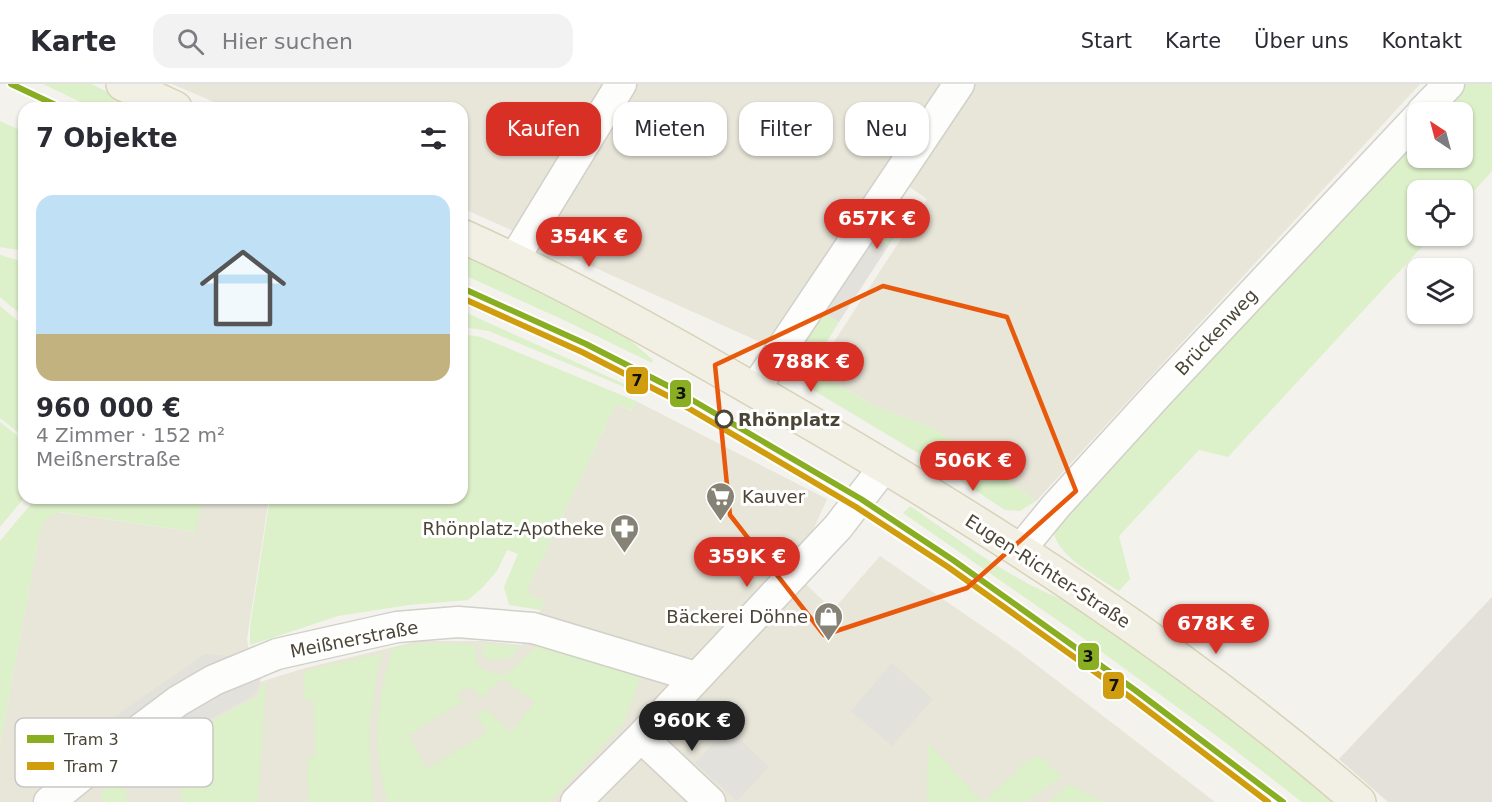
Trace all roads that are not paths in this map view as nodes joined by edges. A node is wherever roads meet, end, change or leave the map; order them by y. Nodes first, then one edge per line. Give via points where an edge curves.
1 (621, 84) edge
2 (959, 84) edge
3 (1449, 84) edge
4 (134, 86) edge
5 (164, 102) edge
6 (1432, 102) edge
7 (1407, 129) edge
8 (468, 239) edge
9 (514, 259) junction
10 (754, 390) junction
11 (885, 466) junction
12 (1019, 551) junction
13 (696, 677) junction
14 (155, 718) edge
15 (641, 737) junction
16 (67, 787) edge
17 (49, 802) edge
18 (576, 802) edge
19 (710, 802) edge
20 (1359, 802) edge

1 - 9 street
2 - 10 street
3 - 6 street
4 - 5 main road
7 - 12 street, Brückenweg via 1158,394
8 - 9 main road, Eugen-Richter-Straße
9 - 10 main road, Eugen-Richter-Straße via 612,309
10 - 11 main road, Eugen-Richter-Straße
11 - 12 main road, Eugen-Richter-Straße
11 - 13 street via 843,521
12 - 20 main road, Eugen-Richter-Straße via 1106,606 1233,698
13 - 14 street, Meißnerstraße via 533,628 458,622 397,627 278,654 214,680
13 - 15 street
15 - 18 street
15 - 19 street
16 - 17 street, Meißnerstraße

